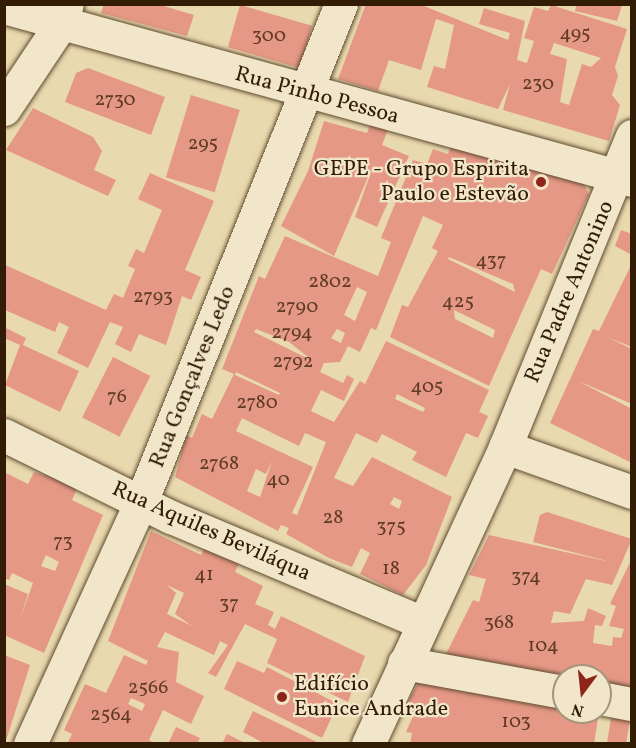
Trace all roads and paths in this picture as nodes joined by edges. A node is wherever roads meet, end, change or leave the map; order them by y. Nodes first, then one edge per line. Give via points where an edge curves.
1 (342, 4) edge
2 (4, 7) edge
3 (63, 15) edge
4 (309, 95) junction
5 (4, 109) edge
6 (632, 136) edge
7 (625, 178) edge
8 (4, 435) edge
9 (505, 447) junction
10 (632, 492) edge
11 (141, 502) junction
12 (421, 622) junction
13 (404, 663) junction
14 (552, 690) edge
15 (612, 700) edge
16 (632, 704) edge
17 (30, 744) edge
18 (368, 744) edge

1 - 4 street, Rua Gonçalves Ledo
2 - 3 street, Rua Pinho Pessoa
3 - 4 street, Rua Pinho Pessoa
3 - 5 street
4 - 7 street, Rua Pinho Pessoa
4 - 11 street, Rua Gonçalves Ledo
6 - 7 street, Rua Padre Antonino
7 - 9 street, Rua Padre Antonino
8 - 11 street, Rua Aquiles Beviláqua
9 - 10 street
9 - 12 street, Rua Padre Antonino
11 - 12 street, Rua Aquiles Beviláqua
11 - 17 street, Rua Gonçalves Ledo
12 - 13 street, Rua Padre Antonino
13 - 14 street
13 - 18 street, Rua Padre Antonino
15 - 16 street

